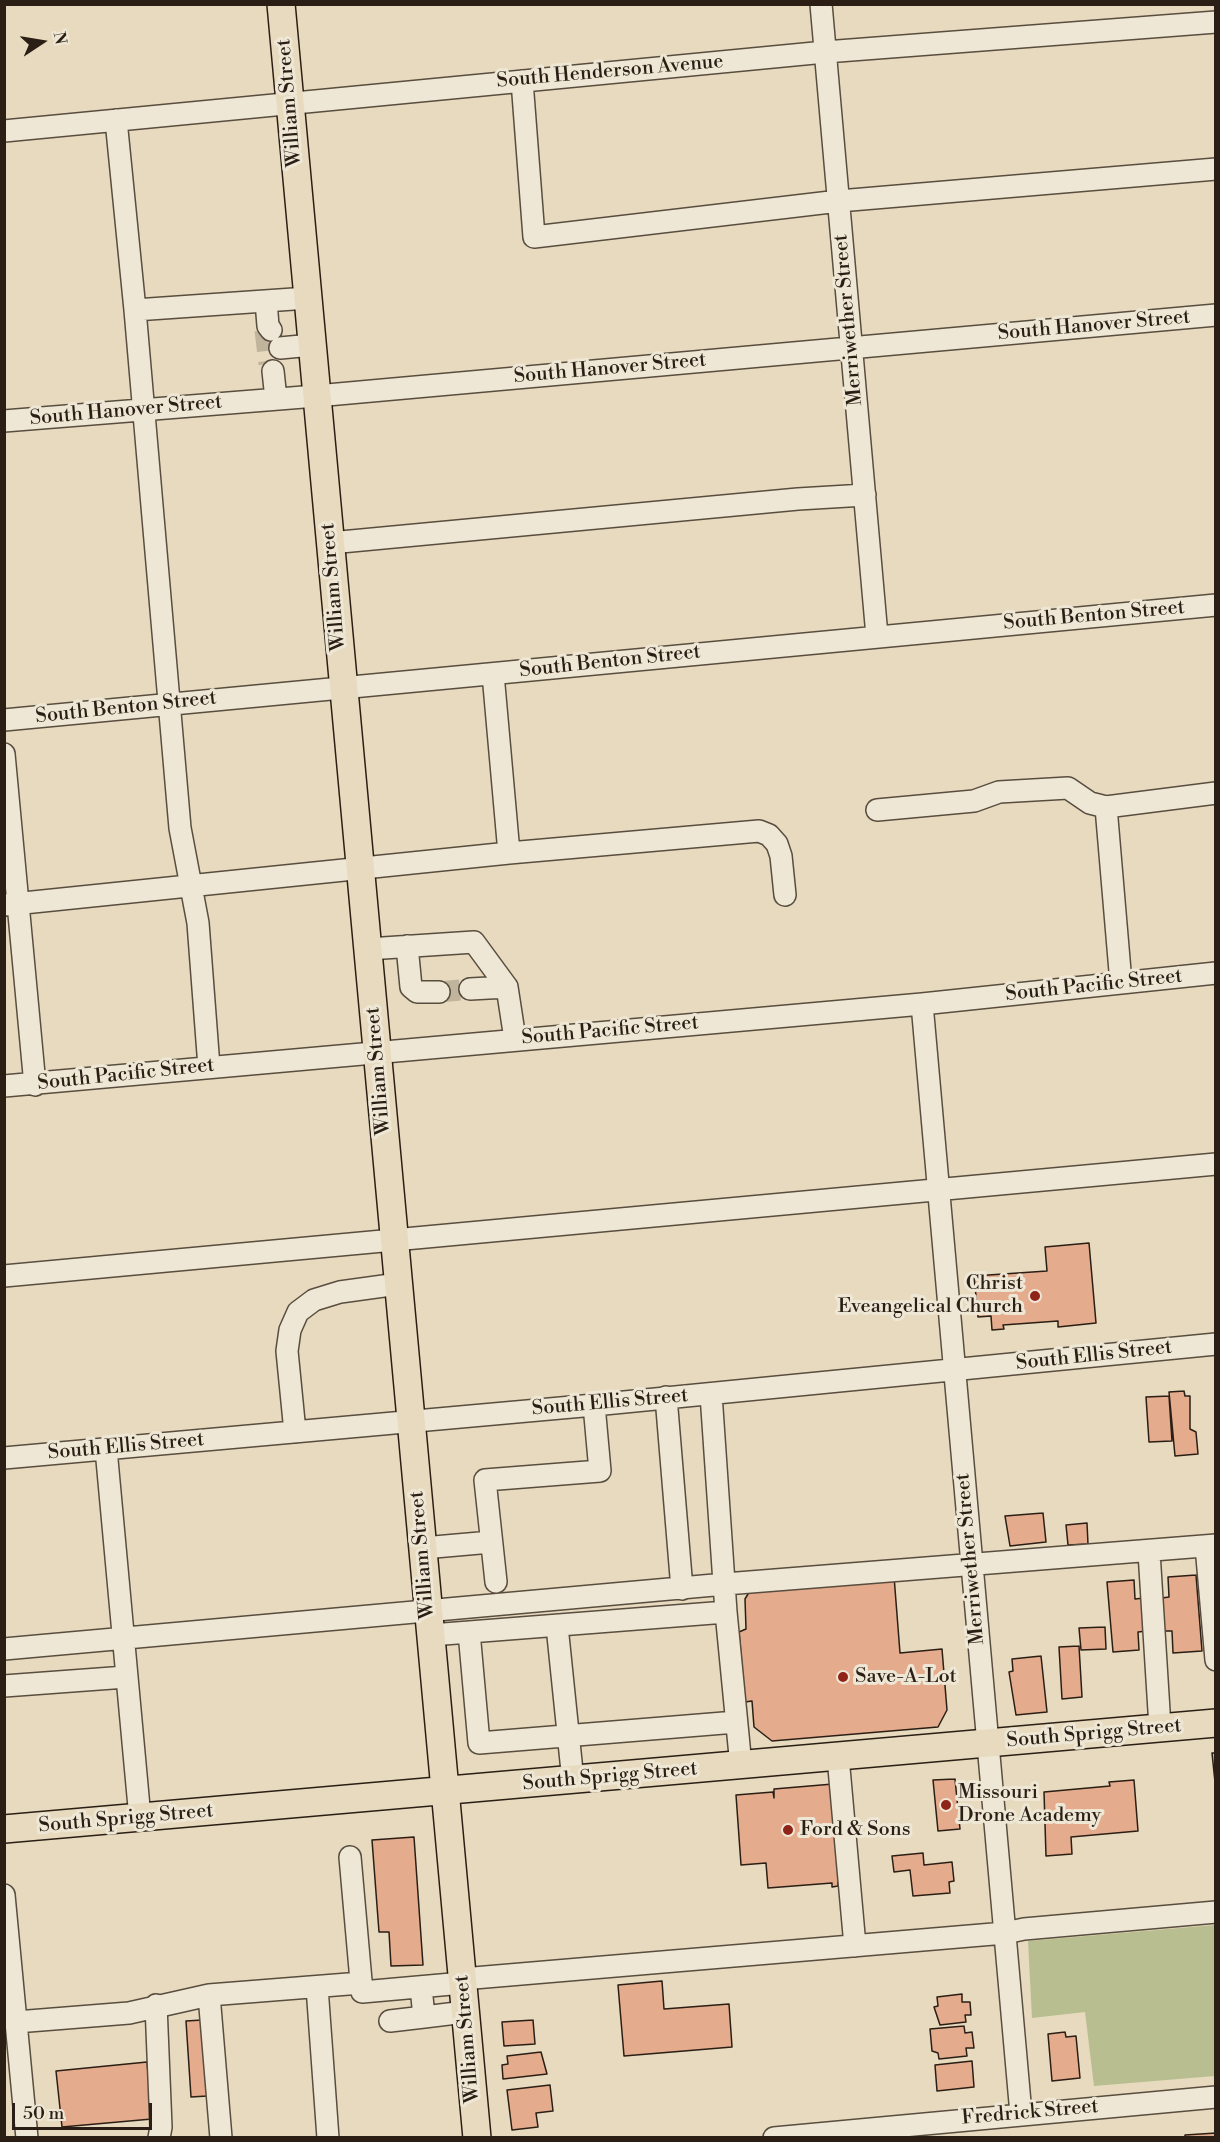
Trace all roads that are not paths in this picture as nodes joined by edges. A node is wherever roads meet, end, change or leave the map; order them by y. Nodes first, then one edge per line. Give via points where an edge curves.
1 (281, 4) edge
2 (821, 4) edge
3 (1215, 22) edge
4 (825, 52) junction
5 (522, 81) junction
6 (290, 103) junction
7 (116, 120) junction
8 (4, 131) edge
9 (1215, 169) edge
10 (838, 201) junction
11 (308, 298) junction
12 (267, 301) junction
13 (135, 309) junction
14 (1215, 315) edge
15 (312, 345) junction
16 (272, 348) junction
17 (852, 348) junction
18 (316, 396) junction
19 (276, 399) junction
20 (143, 410) junction
21 (4, 421) edge
22 (865, 495) junction
23 (330, 543) junction
24 (1215, 605) edge
25 (878, 636) junction
26 (493, 674) junction
27 (343, 688) junction
28 (169, 704) junction
29 (4, 720) edge
30 (4, 754) edge
31 (1215, 793) edge
32 (1106, 807) junction
33 (878, 810) dead end
34 (509, 853) junction
35 (360, 867) junction
36 (191, 887) junction
37 (785, 896) dead end
38 (12, 905) edge
39 (407, 946) junction
40 (368, 949) junction
41 (1215, 973) edge
42 (1121, 983) junction
43 (507, 987) junction
44 (470, 989) tunnel mouth
45 (439, 992) tunnel mouth
46 (922, 1004) junction
47 (515, 1039) junction
48 (377, 1051) junction
49 (209, 1068) junction
50 (35, 1084) junction
51 (4, 1086) edge
52 (1215, 1164) edge
53 (938, 1188) junction
54 (394, 1239) junction
55 (4, 1276) edge
56 (398, 1284) junction
57 (1215, 1344) edge
58 (955, 1370) junction
59 (711, 1394) junction
60 (666, 1397) junction
61 (594, 1405) junction
62 (411, 1421) junction
63 (295, 1432) junction
64 (106, 1449) junction
65 (4, 1458) edge
66 (491, 1542) junction
67 (1211, 1545) edge
68 (423, 1548) junction
69 (1149, 1552) junction
70 (972, 1564) junction
71 (496, 1582) dead end
72 (725, 1584) junction
73 (682, 1589) junction
74 (726, 1612) junction
75 (430, 1624) junction
76 (557, 1626) junction
77 (469, 1632) junction
78 (122, 1639) junction
79 (4, 1650) edge
80 (1215, 1660) edge
81 (126, 1677) junction
82 (4, 1686) edge
83 (736, 1722) junction
84 (1215, 1723) edge
85 (1160, 1727) junction
86 (568, 1735) junction
87 (988, 1744) junction
88 (838, 1757) junction
89 (741, 1766) junction
90 (573, 1781) junction
91 (445, 1792) junction
92 (140, 1818) junction
93 (4, 1829) edge
94 (350, 1857) dead end
95 (4, 1895) edge
96 (1215, 1912) edge
97 (1005, 1933) junction
98 (855, 1946) junction
99 (462, 1981) junction
100 (361, 1983) junction
101 (317, 1987) junction
102 (421, 1988) junction
103 (210, 1995) junction
104 (156, 2005) junction
105 (465, 2013) junction
106 (424, 2018) junction
107 (390, 2021) dead end
108 (16, 2022) junction
109 (1215, 2097) edge
110 (1021, 2114) junction
111 (871, 2133) edge
112 (819, 2135) edge
113 (27, 2138) edge
114 (159, 2138) edge
115 (221, 2138) edge
116 (328, 2138) edge
117 (477, 2138) edge
118 (774, 2138) edge

1 - 6 main road, William Street
2 - 4 street, Merriwether Street
3 - 4 street, South Henderson Avenue
4 - 5 street, South Henderson Avenue
4 - 10 street, Merriwether Street
5 - 6 street, South Henderson Avenue
5 - 10 street via 534,237
6 - 7 street, South Henderson Avenue
6 - 11 main road, William Street
7 - 8 street, South Henderson Avenue
7 - 13 street
9 - 10 street
10 - 17 street, Merriwether Street
11 - 12 street
11 - 15 main road, William Street
12 - 13 street
12 - 16 street
13 - 20 street
14 - 17 street, South Hanover Street
15 - 16 street
15 - 18 main road, William Street
16 - 19 street
17 - 18 street, South Hanover Street
17 - 22 street, Merriwether Street
18 - 19 street, South Hanover Street
18 - 23 main road, William Street
19 - 20 street, South Hanover Street
20 - 21 street, South Hanover Street
20 - 28 street
22 - 23 street
22 - 25 street, Merriwether Street
23 - 27 main road, William Street
24 - 25 street, South Benton Street
25 - 26 street, South Benton Street
26 - 27 street, South Benton Street
26 - 34 street
27 - 28 street, South Benton Street
27 - 35 main road, William Street
28 - 29 street, South Benton Street
28 - 36 street via 180,828
30 - 38 street
31 - 32 street
32 - 33 street via 1090,803 1068,788 999,792 974,801
32 - 42 street
34 - 35 street
34 - 37 street via 759,831 777,844
35 - 36 street
35 - 40 main road, William Street
36 - 38 street
36 - 49 street via 198,922
38 - 50 street
39 - 40 street
39 - 43 street via 474,942
39 - 45 street via 411,987 417,993
40 - 48 main road, William Street
41 - 42 street, South Pacific Street
42 - 46 street, South Pacific Street
43 - 44 street
43 - 47 street
46 - 47 street, South Pacific Street
46 - 53 street, Merriwether Street
47 - 48 street, South Pacific Street
48 - 49 street, South Pacific Street
48 - 54 main road, William Street
49 - 50 street, South Pacific Street
50 - 51 street, South Pacific Street
52 - 53 street
53 - 54 street
53 - 58 street, Merriwether Street
54 - 55 street
54 - 56 main road, William Street
56 - 62 main road, William Street
56 - 63 street via 340,1292 314,1300 298,1312 287,1351
57 - 58 street, South Ellis Street
58 - 59 street, South Ellis Street
58 - 70 street, Merriwether Street
59 - 60 street, South Ellis Street
59 - 72 street
60 - 61 street, South Ellis Street
60 - 73 street
61 - 62 street, South Ellis Street
61 - 66 street via 600,1471 485,1480
62 - 63 street, South Ellis Street
62 - 68 main road, William Street
63 - 64 street, South Ellis Street
64 - 65 street, South Ellis Street
64 - 78 street
66 - 68 street
66 - 71 street
67 - 69 street
67 - 80 street
68 - 75 main road, William Street
69 - 70 street
69 - 85 street
70 - 72 street
70 - 87 street, Merriwether Street
72 - 73 street
72 - 74 street
73 - 75 street
74 - 76 street
74 - 83 street
75 - 77 street
75 - 78 street
75 - 91 main road, William Street
76 - 77 street
76 - 86 street
77 - 86 street via 479,1743
78 - 79 street
78 - 81 street
81 - 82 street
81 - 92 street
83 - 86 street
83 - 89 street
84 - 85 main road, South Sprigg Street
85 - 87 main road, South Sprigg Street
86 - 90 street
87 - 88 main road, South Sprigg Street
87 - 97 street, Merriwether Street
88 - 89 main road, South Sprigg Street
88 - 98 street
89 - 90 main road, South Sprigg Street
90 - 91 main road, South Sprigg Street
91 - 92 main road, South Sprigg Street
91 - 99 main road, William Street
92 - 93 main road, South Sprigg Street
94 - 100 street
95 - 108 street
96 - 97 street
97 - 98 street
97 - 110 street, Merriwether Street
98 - 99 street
99 - 102 street
99 - 105 main road, William Street
100 - 101 street
100 - 102 street via 362,1992
101 - 103 street
101 - 116 street
102 - 106 street
103 - 104 street
103 - 115 street
104 - 108 street via 129,2013
104 - 114 street
105 - 106 street
105 - 117 main road, William Street
106 - 107 street
108 - 113 street
109 - 110 street, Fredrick Street
110 - 111 street, Fredrick Street
111 - 112 street, Fredrick Street
112 - 118 street, Fredrick Street

